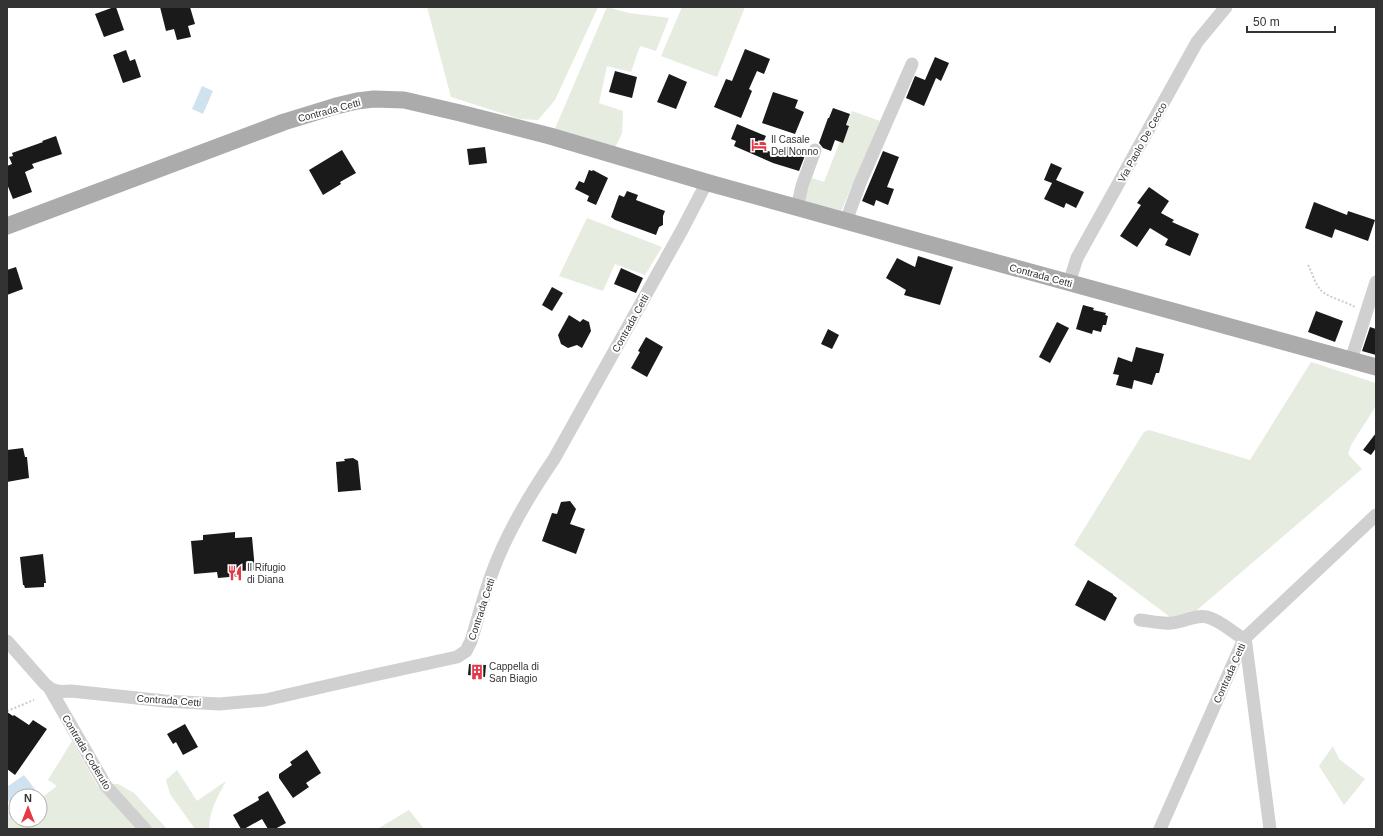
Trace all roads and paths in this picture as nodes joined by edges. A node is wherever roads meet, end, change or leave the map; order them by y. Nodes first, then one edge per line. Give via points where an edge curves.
1 (1226, 7) edge
2 (912, 64) dead end
3 (815, 150) dead end
4 (707, 182) junction
5 (797, 208) junction
6 (846, 221) junction
7 (7, 226) edge
8 (1308, 265) dead end
9 (1376, 282) edge
10 (1069, 283) junction
11 (1362, 324) junction
12 (1351, 360) junction
13 (1376, 367) edge
14 (1376, 515) edge
15 (1140, 620) dead end
16 (1245, 638) junction
17 (7, 641) edge
18 (50, 689) junction
19 (34, 700) dead end
20 (7, 711) edge
21 (145, 829) edge
22 (1160, 829) edge
23 (1270, 829) edge

1 - 10 street, Via Paolo De Cecco via 1197,42 1077,258
2 - 6 street
3 - 5 street
4 - 5 main road, Contrada Cetti
4 - 7 main road, Contrada Cetti via 550,136 460,113 404,100 374,99 336,106 272,126
4 - 18 street, Contrada Cetti via 511,532 493,572 466,651 457,657 265,700 213,704 59,692
5 - 6 main road, Contrada Cetti
6 - 10 main road, Contrada Cetti
8 - 11 path via 1321,291 1355,306
9 - 11 street
10 - 12 main road, Contrada Cetti
11 - 12 street
12 - 13 main road, Contrada Cetti
14 - 16 street, Contrada Cetti
15 - 16 street via 1168,624 1205,616
16 - 22 street, Contrada Cetti
16 - 23 street
17 - 18 street
18 - 21 street, Contrada Coderuto via 106,786
19 - 20 path

